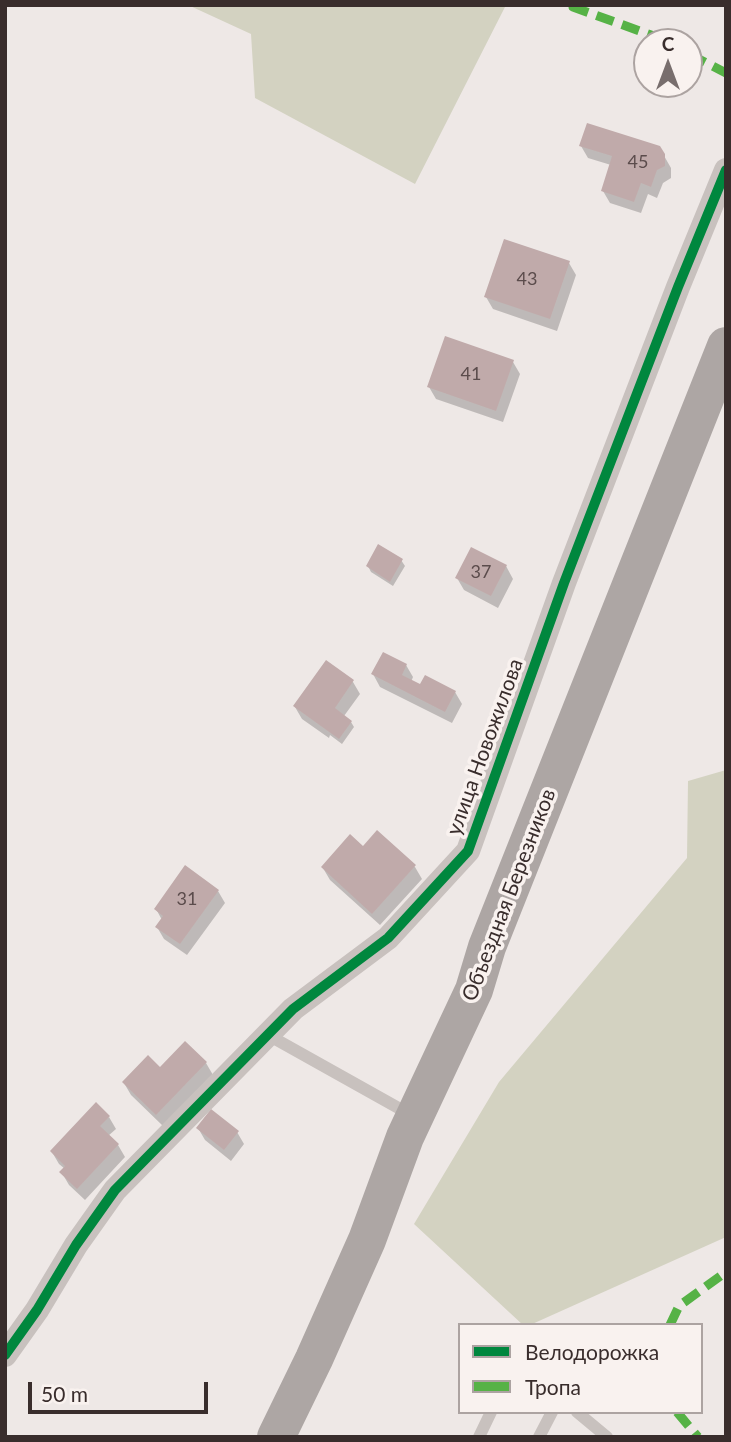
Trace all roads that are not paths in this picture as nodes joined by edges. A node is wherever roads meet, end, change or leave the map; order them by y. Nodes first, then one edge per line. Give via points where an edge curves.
1 (726, 170) edge
2 (726, 346) edge
3 (726, 416) edge
4 (268, 1035) junction
5 (415, 1117) junction
6 (5, 1355) edge
7 (490, 1414) edge
8 (551, 1414) edge
9 (579, 1414) edge
10 (276, 1437) edge
11 (297, 1437) edge
12 (479, 1437) edge
13 (539, 1437) edge
14 (607, 1437) edge

1 - 4 street, улица Новожилова via 564,583 468,851 388,938 293,1009
2 - 5 highway, Объездная Березников via 487,947 474,990
3 - 11 highway, Объездная Березников via 508,956
4 - 5 lane
4 - 6 street, улица Новожилова via 115,1189
5 - 10 highway, Объездная Березников via 362,1251
7 - 12 lane
8 - 13 lane
9 - 14 lane

